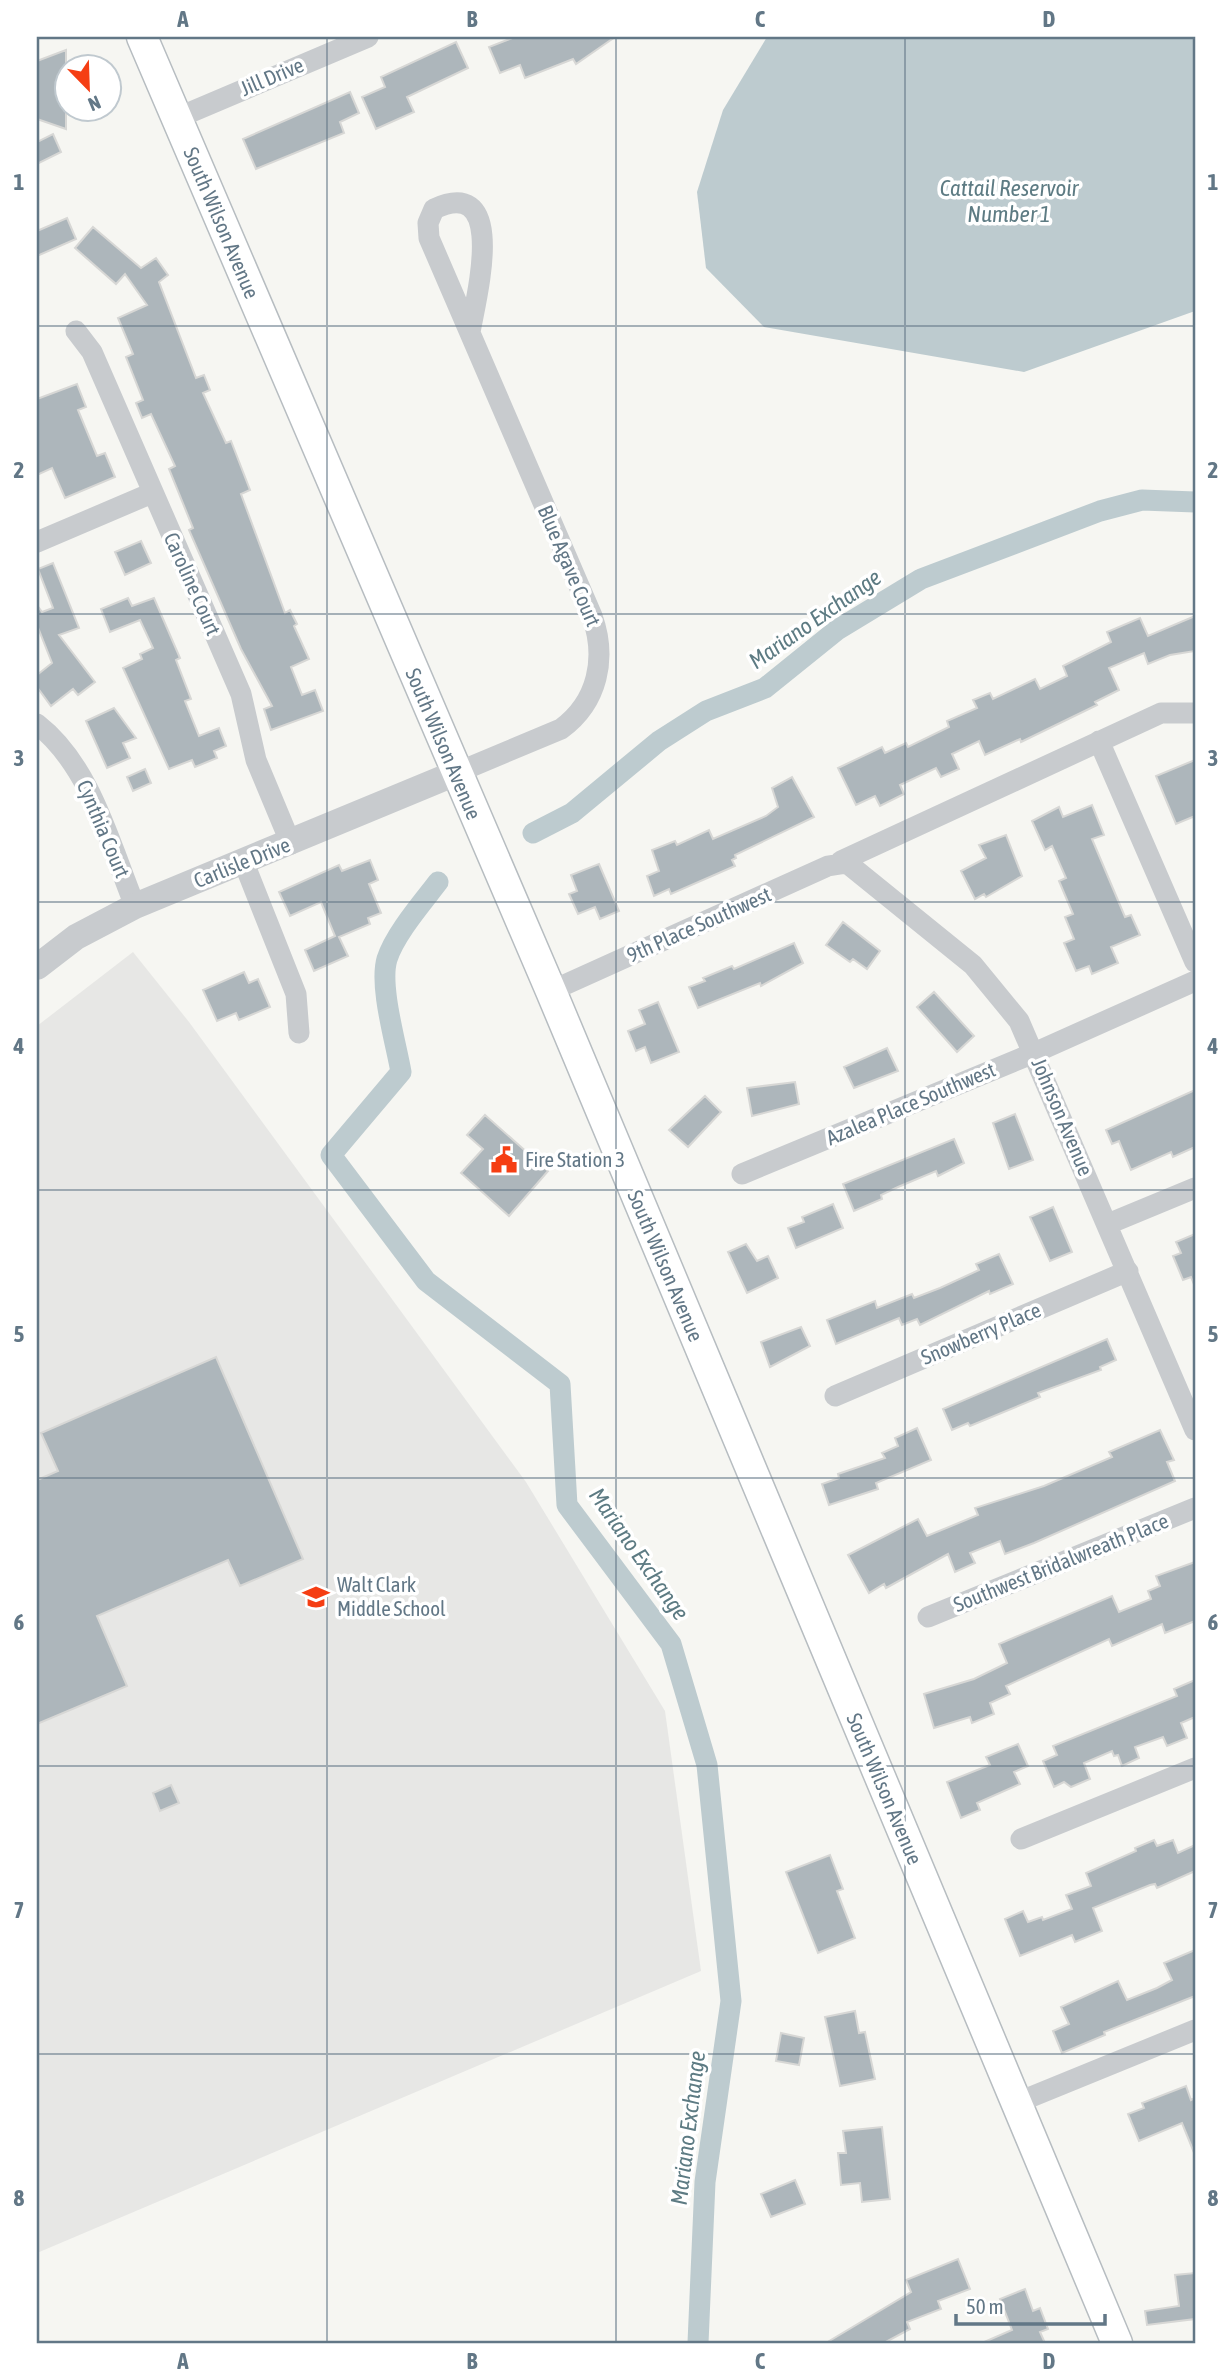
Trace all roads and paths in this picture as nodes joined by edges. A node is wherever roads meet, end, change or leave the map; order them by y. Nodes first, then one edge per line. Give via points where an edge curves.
1 (142, 37) edge
2 (368, 37) edge
3 (323, 45) edge
4 (177, 118) junction
5 (76, 331) dead end
6 (470, 332) junction
7 (152, 493) junction
8 (37, 542) edge
9 (1195, 713) edge
10 (37, 724) edge
11 (1099, 741) junction
12 (456, 773) junction
13 (291, 844) junction
14 (844, 862) junction
15 (244, 863) junction
16 (135, 906) junction
17 (1195, 962) edge
18 (37, 967) edge
19 (1195, 981) edge
20 (551, 992) junction
21 (299, 1033) dead end
22 (1034, 1053) junction
23 (742, 1174) dead end
24 (1195, 1188) edge
25 (1108, 1224) junction
26 (1128, 1272) junction
27 (835, 1396) dead end
28 (1195, 1430) edge
29 (1195, 1508) edge
30 (928, 1618) dead end
31 (1195, 1768) edge
32 (1021, 1839) dead end
33 (1195, 2030) edge
34 (1016, 2103) junction
35 (1117, 2343) edge

1 - 4 main road, South Wilson Avenue
2 - 3 street, Jill Drive
3 - 4 street, Jill Drive
4 - 12 main road, South Wilson Avenue
5 - 7 street, Caroline Court via 92,352
6 - 6 street, Blue Agave Court via 429,238 435,209 449,203 464,204 478,215 484,232
6 - 12 street, Blue Agave Court via 592,616 601,662 575,719
7 - 8 street
7 - 13 street, Caroline Court via 241,694 256,760
9 - 11 street, 9th Place Southwest via 1161,713
10 - 16 street, Cynthia Court via 69,758 85,784
11 - 14 street, 9th Place Southwest
11 - 17 street
12 - 13 street, Carlisle Drive
12 - 20 main road, South Wilson Avenue
13 - 15 street, Carlisle Drive
14 - 20 street, 9th Place Southwest
14 - 22 street, Johnson Avenue via 972,965 1019,1021
15 - 16 street, Carlisle Drive
15 - 21 street via 296,994
16 - 18 street, Carlisle Drive via 76,937
19 - 22 street, Azalea Place Southwest
20 - 34 main road, South Wilson Avenue
22 - 23 street, Azalea Place Southwest
22 - 25 street, Johnson Avenue
24 - 25 street
25 - 26 street, Johnson Avenue
26 - 27 street, Snowberry Place
26 - 28 street, Johnson Avenue
29 - 30 street, Southwest Bridalwreath Place
31 - 32 street
33 - 34 street
34 - 35 main road, South Wilson Avenue

